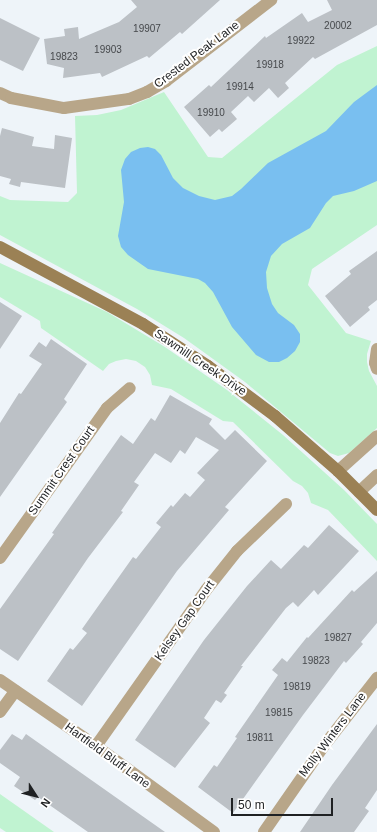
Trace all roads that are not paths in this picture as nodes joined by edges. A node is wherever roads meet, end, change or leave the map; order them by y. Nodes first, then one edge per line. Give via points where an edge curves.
1 (271, 0) edge
2 (0, 93) edge
3 (0, 247) edge
4 (377, 349) edge
5 (376, 366) edge
6 (130, 388) dead end
7 (377, 436) edge
8 (338, 471) junction
9 (377, 475) edge
10 (359, 492) junction
11 (286, 504) dead end
12 (377, 510) edge
13 (0, 558) edge
14 (377, 678) edge
15 (0, 680) edge
16 (15, 691) junction
17 (0, 712) edge
18 (96, 746) junction
19 (214, 832) edge
20 (264, 832) edge

1 - 2 street, Crested Peak Lane via 166,81 129,99 64,108 11,98
3 - 8 street, Sawmill Creek Drive via 143,324 208,366 275,416
4 - 5 street
6 - 13 street, Summit Crest Court via 107,408
7 - 8 street
8 - 10 street, Sawmill Creek Drive
9 - 10 street
10 - 12 street, Sawmill Creek Drive
11 - 18 street, Kelsey Gap Court via 237,551 206,590
14 - 20 street, Molly Winters Lane via 323,746
15 - 16 street, Hartfield Bluff Lane
16 - 17 street
16 - 18 street, Hartfield Bluff Lane
18 - 19 street, Hartfield Bluff Lane

